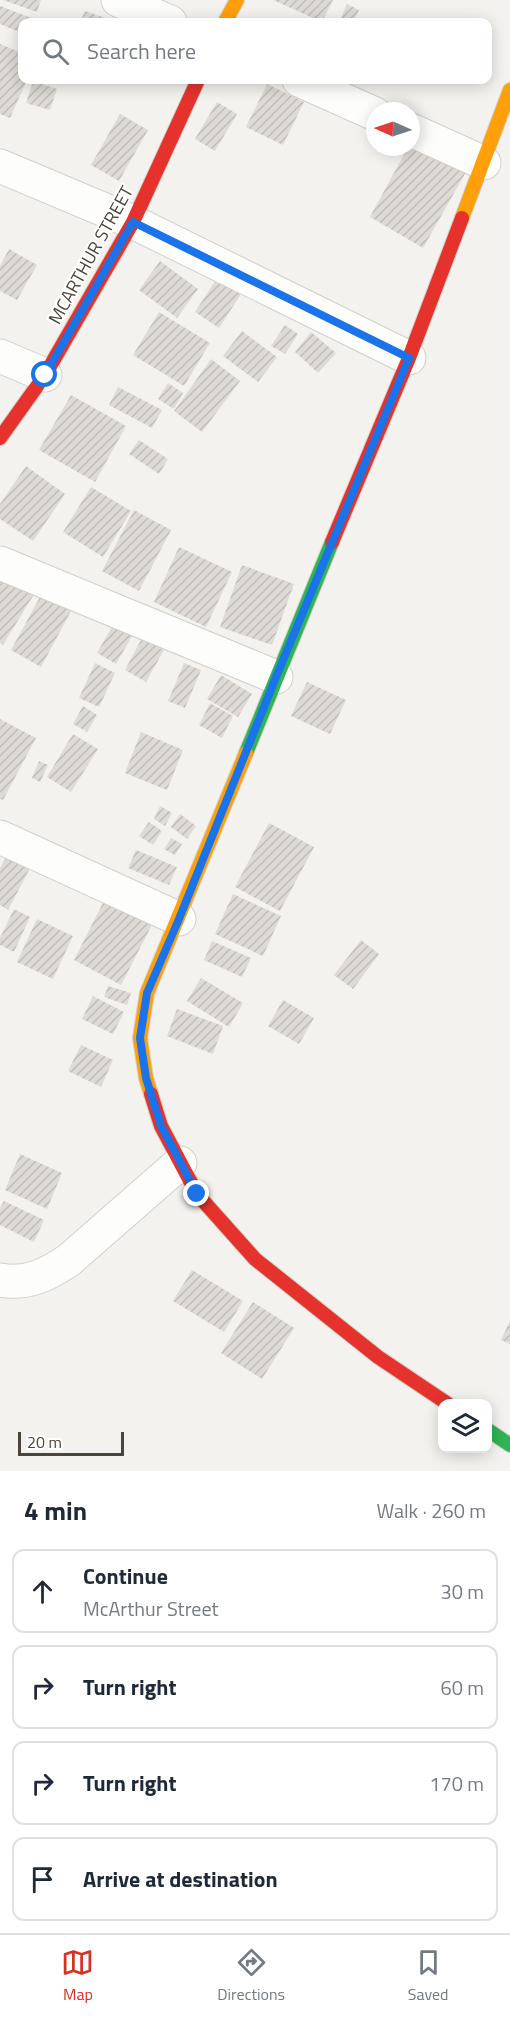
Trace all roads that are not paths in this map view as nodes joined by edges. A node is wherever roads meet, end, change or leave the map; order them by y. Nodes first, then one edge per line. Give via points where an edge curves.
1 (118, 0) edge
2 (237, 0) edge
3 (161, 18) edge
4 (227, 18) edge
5 (196, 84) edge
6 (308, 84) edge
7 (510, 90) edge
8 (366, 110) edge
9 (420, 134) edge
10 (483, 163) junction
11 (0, 166) edge
12 (133, 222) junction
13 (0, 356) edge
14 (409, 358) junction
15 (45, 375) junction
16 (0, 438) edge
17 (0, 563) edge
18 (276, 677) junction
19 (0, 837) edge
20 (179, 919) junction
21 (180, 1163) junction
22 (0, 1280) edge
23 (441, 1399) edge
24 (492, 1433) edge
25 (510, 1445) edge

1 - 3 street
2 - 4 street
5 - 12 street, MCARTHUR STREET
6 - 8 street
7 - 10 street
9 - 10 street
10 - 14 street
11 - 12 street
12 - 14 street
12 - 15 street, MCARTHUR STREET
13 - 15 street
14 - 18 street
15 - 16 street, MCARTHUR STREET
17 - 18 street
18 - 20 street
19 - 20 street
20 - 21 street via 147,993 140,1038 146,1078 161,1126
21 - 22 street via 49,1274 30,1281
21 - 23 street via 197,1194 255,1259 378,1357
24 - 25 street

